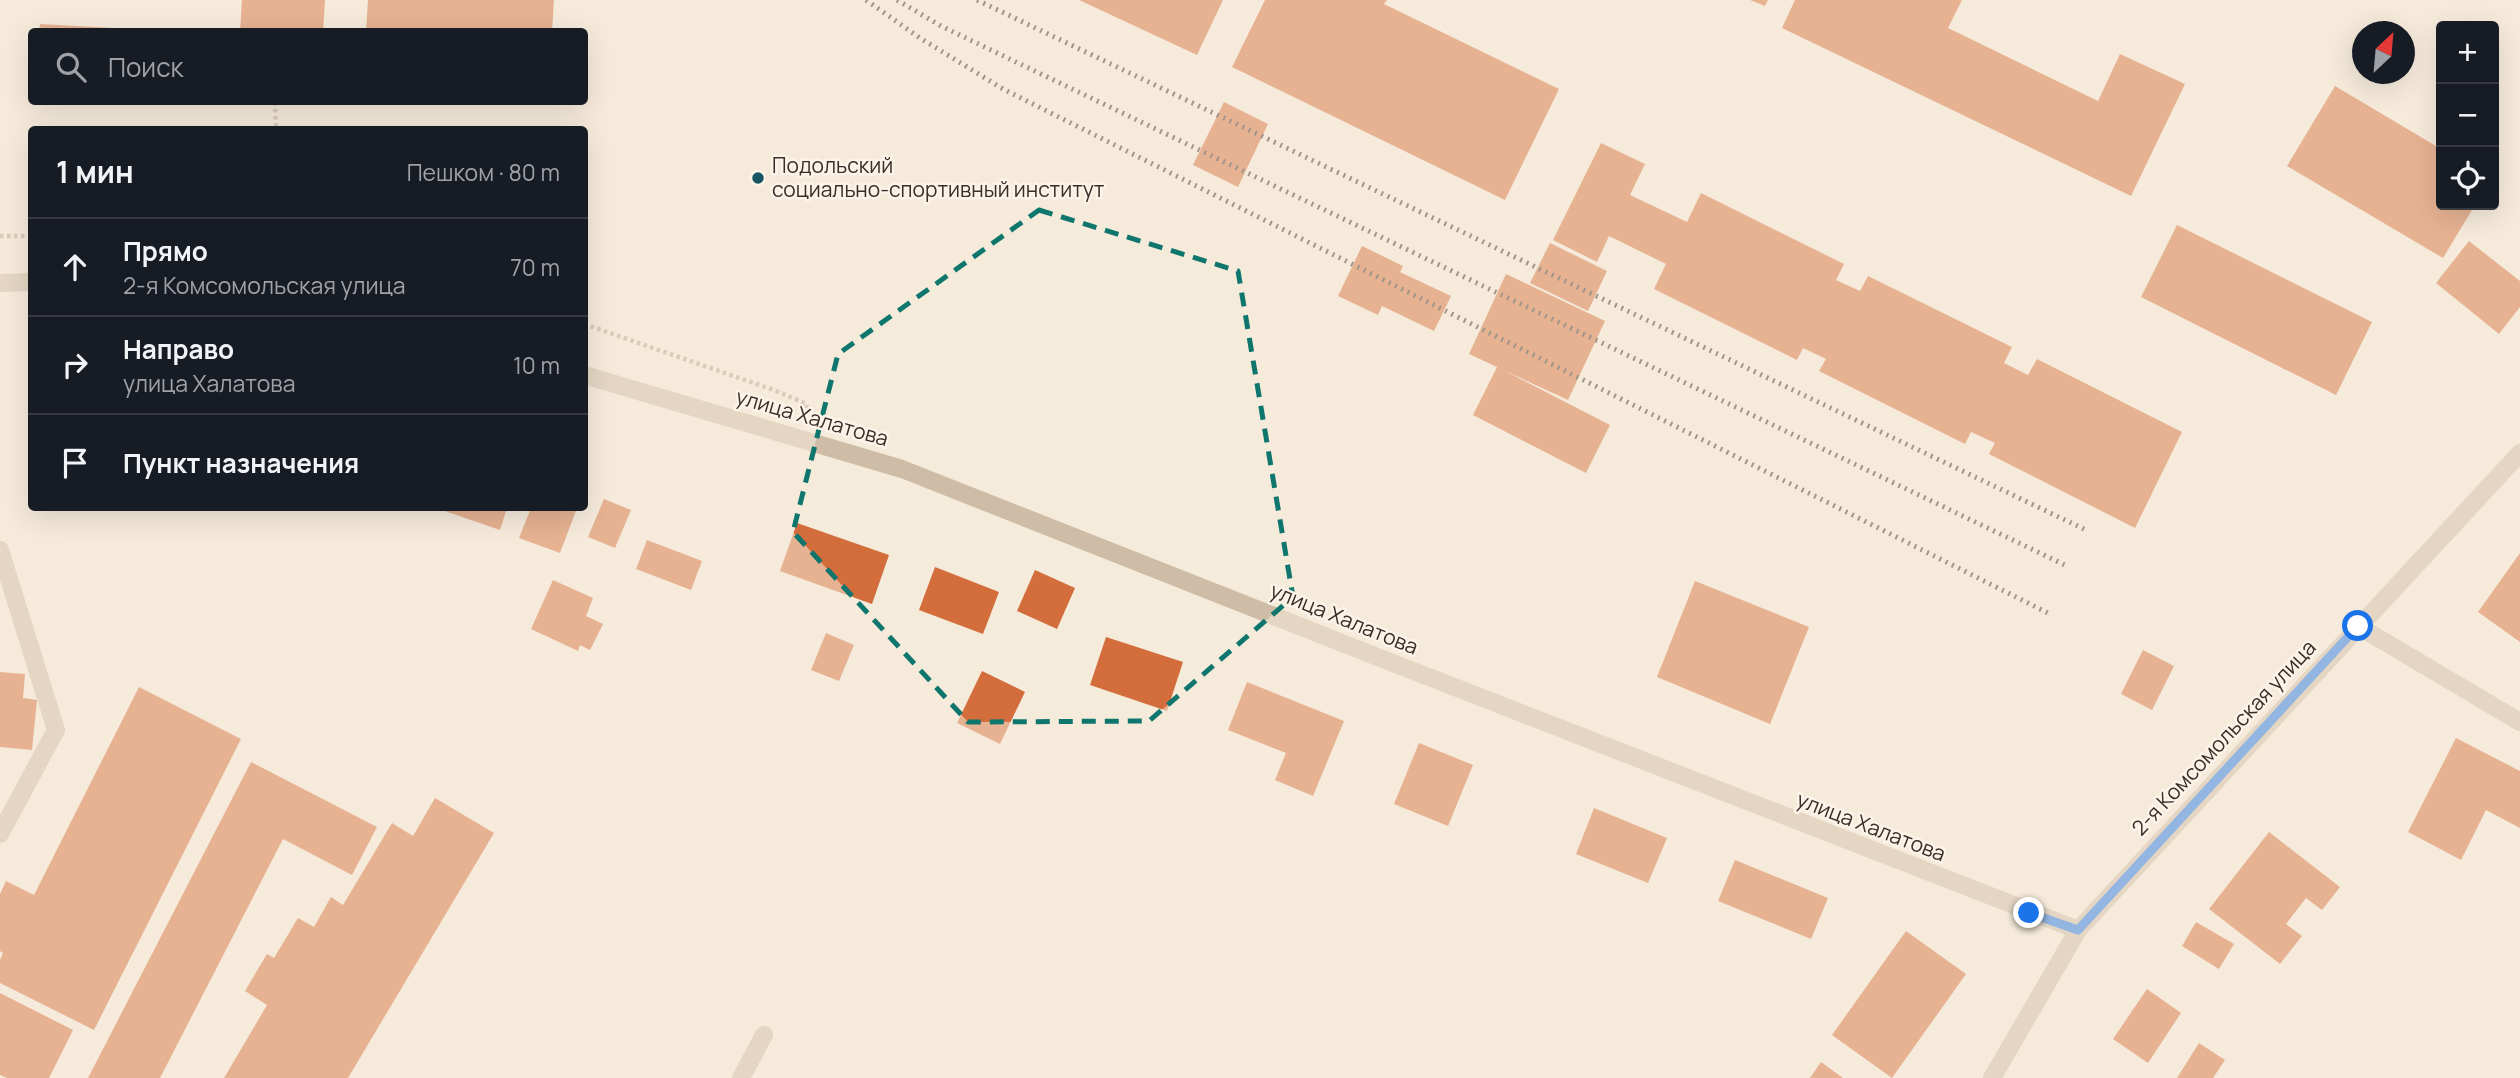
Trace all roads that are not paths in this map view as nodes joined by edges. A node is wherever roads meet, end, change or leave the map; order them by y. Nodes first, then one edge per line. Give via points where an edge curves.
1 (28, 282) edge
2 (0, 283) edge
3 (588, 376) edge
4 (2520, 453) edge
5 (0, 550) edge
6 (2358, 626) junction
7 (2520, 722) edge
8 (0, 834) edge
9 (2078, 930) junction
10 (764, 1035) dead end
11 (741, 1078) edge
12 (1992, 1078) edge

1 - 2 street
3 - 9 street, улица Халатова via 902,468
4 - 6 street, 2-я Комсомольская улица
5 - 8 street via 56,730
6 - 7 street
6 - 9 street, 2-я Комсомольская улица
9 - 12 street, 2-я Комсомольская улица
10 - 11 street

